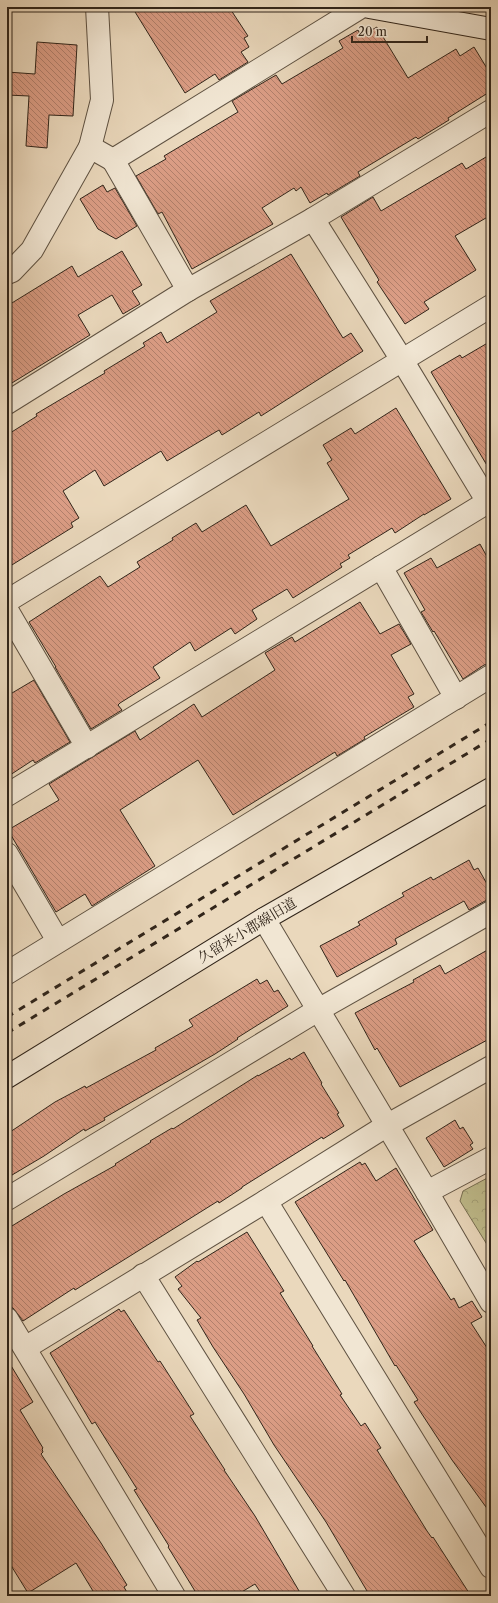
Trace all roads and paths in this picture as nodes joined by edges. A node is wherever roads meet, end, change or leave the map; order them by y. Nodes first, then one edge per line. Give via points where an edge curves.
1 (97, 7) edge
2 (361, 7) edge
3 (369, 7) edge
4 (491, 30) edge
5 (491, 111) edge
6 (90, 147) junction
7 (113, 160) junction
8 (313, 219) junction
9 (7, 273) edge
10 (188, 290) junction
11 (491, 306) edge
12 (402, 360) junction
13 (7, 404) edge
14 (489, 501) edge
15 (381, 567) junction
16 (7, 600) edge
17 (7, 610) edge
18 (491, 676) edge
19 (456, 698) junction
20 (87, 746) junction
21 (491, 790) edge
22 (7, 796) edge
23 (7, 854) edge
24 (491, 912) edge
25 (264, 919) junction
26 (58, 941) junction
27 (7, 973) edge
28 (318, 1010) junction
29 (491, 1067) edge
30 (7, 1077) edge
31 (386, 1126) junction
32 (491, 1158) edge
33 (427, 1192) junction
34 (7, 1199) edge
35 (266, 1201) junction
36 (143, 1275) junction
37 (491, 1302) edge
38 (7, 1319) edge
39 (25, 1348) junction
40 (491, 1567) edge
41 (174, 1596) edge
42 (344, 1596) edge

1 - 6 street via 102,100
2 - 7 street
3 - 4 street
5 - 8 street
6 - 7 street
6 - 9 street via 32,250
7 - 10 street
8 - 10 street
8 - 12 street
10 - 13 street
11 - 12 street
12 - 14 street
12 - 16 street
14 - 15 street
15 - 19 street
15 - 20 street
17 - 20 street
18 - 19 street
19 - 26 street
20 - 22 street
21 - 25 street, 久留米小郡線旧道
23 - 26 street
24 - 28 street
25 - 28 street
25 - 30 street, 久留米小郡線旧道
26 - 27 street
28 - 31 street
28 - 34 street
29 - 31 street
31 - 33 street
31 - 35 street
32 - 33 street
33 - 37 street
35 - 36 street
35 - 40 street
36 - 39 street
36 - 42 street
38 - 39 street
39 - 41 street

